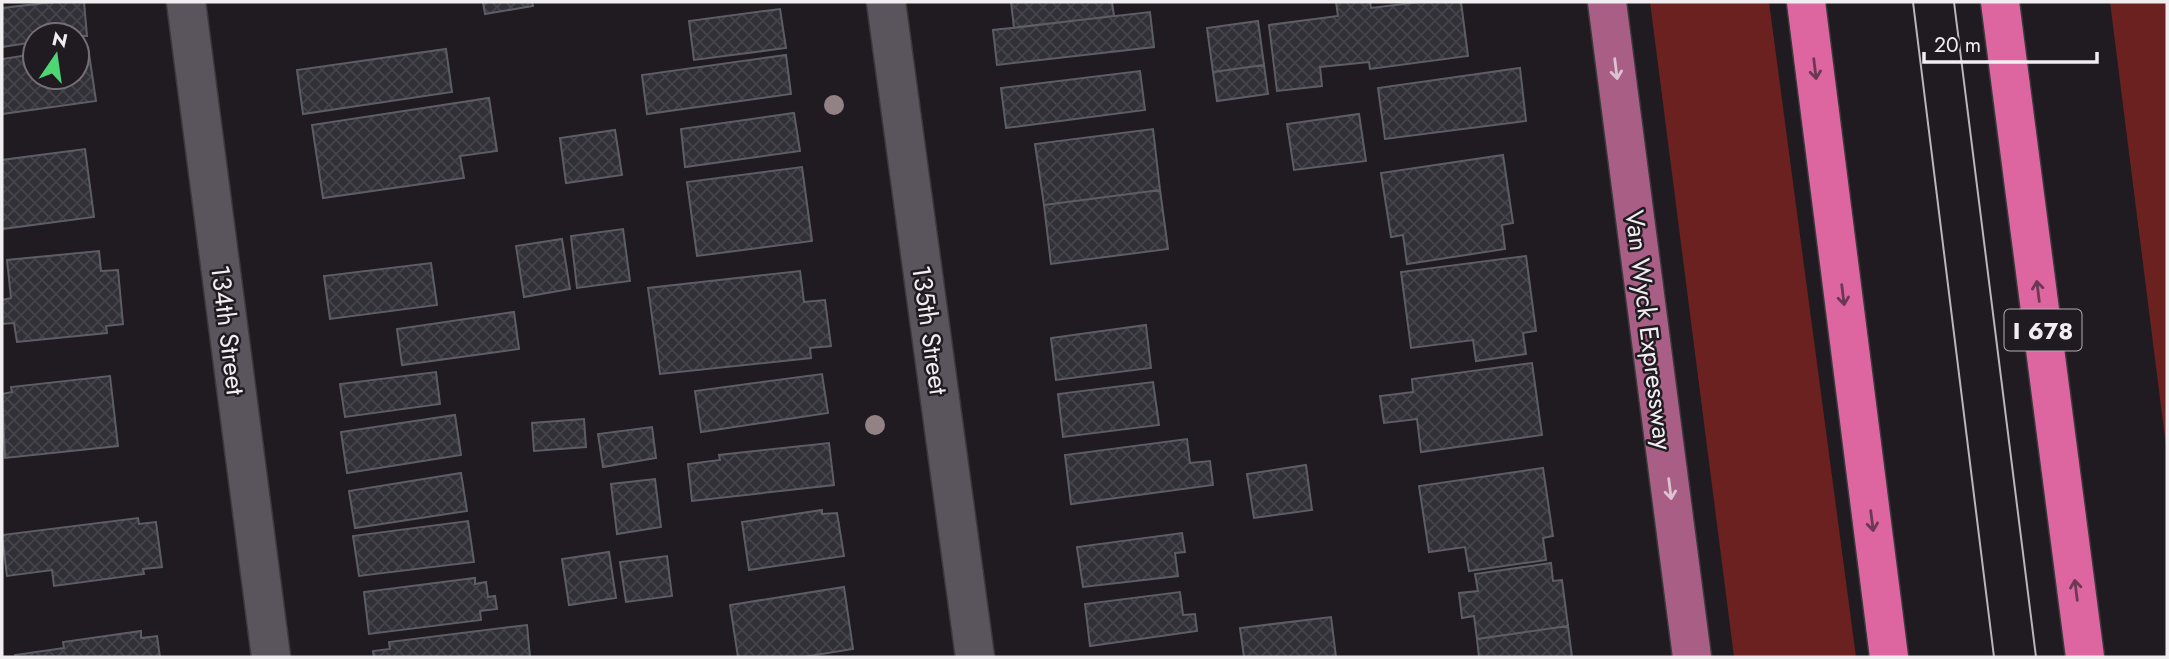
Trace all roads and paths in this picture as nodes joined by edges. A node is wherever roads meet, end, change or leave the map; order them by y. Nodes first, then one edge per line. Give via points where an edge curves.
1 (186, 2) edge
2 (886, 2) edge
3 (1607, 2) edge
4 (1806, 2) edge
5 (2000, 2) edge
6 (271, 657) edge
7 (975, 657) edge
8 (1692, 657) edge
9 (1889, 657) edge
10 (2085, 657) edge

1 - 6 street, 134th Street
2 - 7 street, 135th Street
3 -> 8 main road, Van Wyck Expressway
4 -> 9 highway
10 -> 5 highway, I 678

